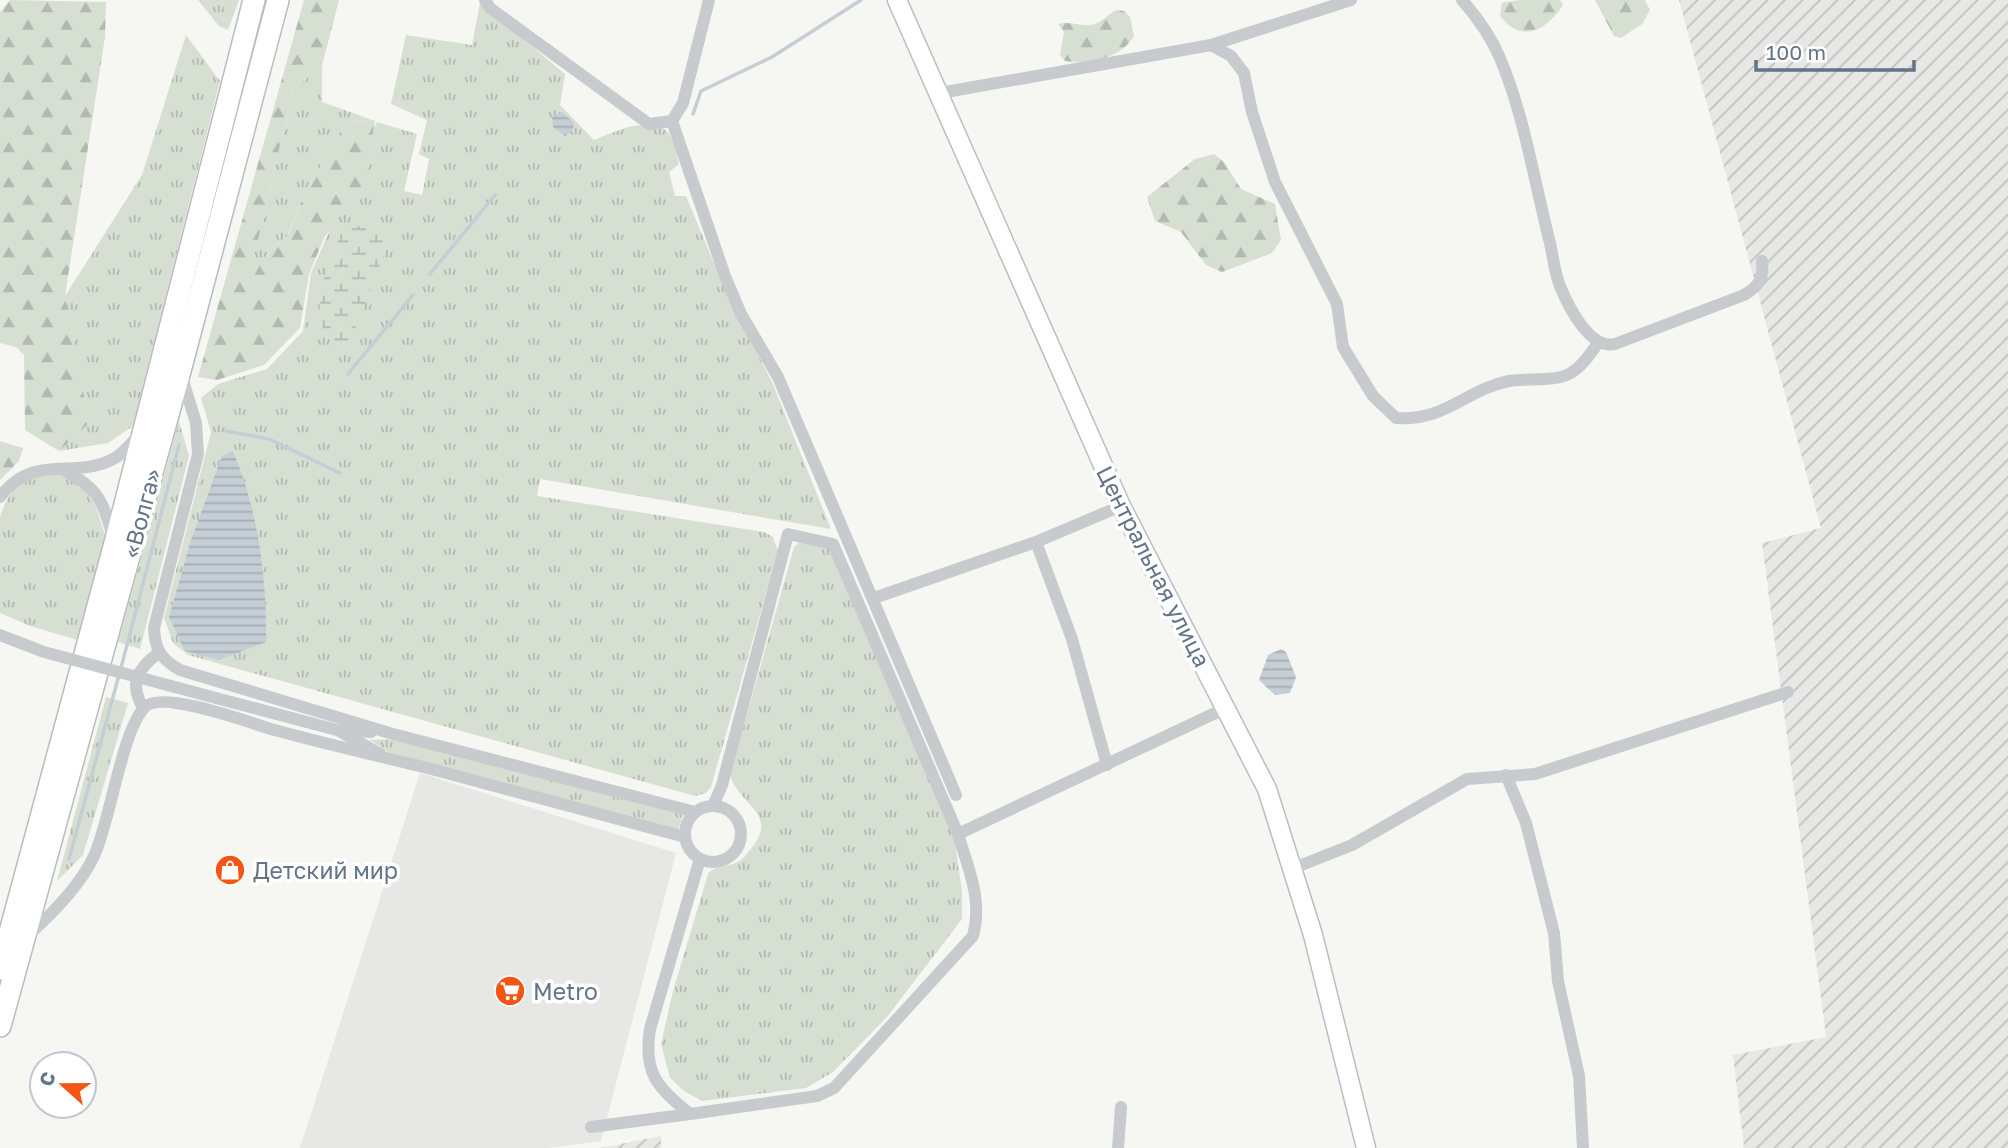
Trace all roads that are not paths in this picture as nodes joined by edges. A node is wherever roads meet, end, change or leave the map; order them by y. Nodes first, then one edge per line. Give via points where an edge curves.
1 (254, 0) edge
2 (278, 0) edge
3 (485, 0) edge
4 (709, 0) edge
5 (897, 0) edge
6 (1351, 0) edge
7 (1462, 0) edge
8 (1211, 45) junction
9 (940, 93) junction
10 (672, 121) junction
11 (1762, 261) dead end
12 (1598, 343) junction
13 (180, 371) junction
14 (141, 433) junction
15 (58, 467) junction
16 (0, 498) edge
17 (1121, 506) junction
18 (115, 542) junction
19 (1037, 542) junction
20 (874, 598) junction
21 (0, 635) edge
22 (158, 653) junction
23 (1788, 692) dead end
24 (143, 708) junction
25 (1226, 708) junction
26 (337, 730) junction
27 (393, 734) junction
28 (386, 758) junction
29 (1107, 765) junction
30 (1506, 775) junction
31 (956, 795) dead end
32 (713, 806) junction
33 (695, 812) junction
34 (958, 834) junction
35 (685, 837) junction
36 (700, 859) junction
37 (1294, 868) junction
38 (23, 939) junction
39 (0, 969) edge
40 (0, 1026) edge
41 (1121, 1107) dead end
42 (690, 1114) junction
43 (591, 1127) dead end
44 (1118, 1148) edge
45 (1366, 1148) edge
46 (1583, 1148) edge

1 - 14 highway, «Волга»
2 - 13 highway, «Волга»
3 - 10 street via 649,124
4 - 10 street via 683,103
5 - 9 main road, Центральная улица
6 - 8 street
7 - 12 street via 1500,57 1559,285
8 - 9 street
8 - 12 street via 1231,56 1244,73 1275,182 1337,304 1343,346 1373,396 1396,418 1440,413 1483,389 1508,382 1567,376
9 - 17 main road, Центральная улица
10 - 20 street via 730,289 778,377
11 - 12 street via 1757,287 1744,295 1615,344
13 - 22 street via 196,423 198,454 156,617
13 - 38 highway, «Волга»
14 - 15 street via 116,458 93,466
14 - 18 highway, «Волга»
15 - 16 street via 19,477
15 - 18 street via 88,482 104,506
17 - 19 street
17 - 25 main road, Центральная улица
18 - 39 highway, «Волга»
19 - 20 street
19 - 29 street via 1072,639
20 - 31 street
21 - 26 street, bridge via 44,652
22 - 24 street via 136,677 136,696
22 - 27 street via 180,670
23 - 30 street via 1559,767
24 - 28 street via 163,700
24 - 38 street via 94,856 46,919
25 - 29 street
25 - 37 main road, Центральная улица via 1267,789
26 - 27 street
26 - 28 street
27 - 33 street
28 - 35 street
29 - 34 street
30 - 37 street via 1467,779 1352,845
30 - 46 street via 1526,823 1554,933 1558,982 1579,1076
32 - 33 street
32 - 34 street via 788,534 833,544
32 - 36 street via 731,811 742,837 726,859
33 - 35 street
34 - 42 street via 977,899 972,936 834,1088 817,1096
35 - 36 street
36 - 42 street via 647,1049 651,1073 661,1090
37 - 45 main road, Центральная улица
38 - 40 highway, «Волга»
41 - 44 street
42 - 43 street

